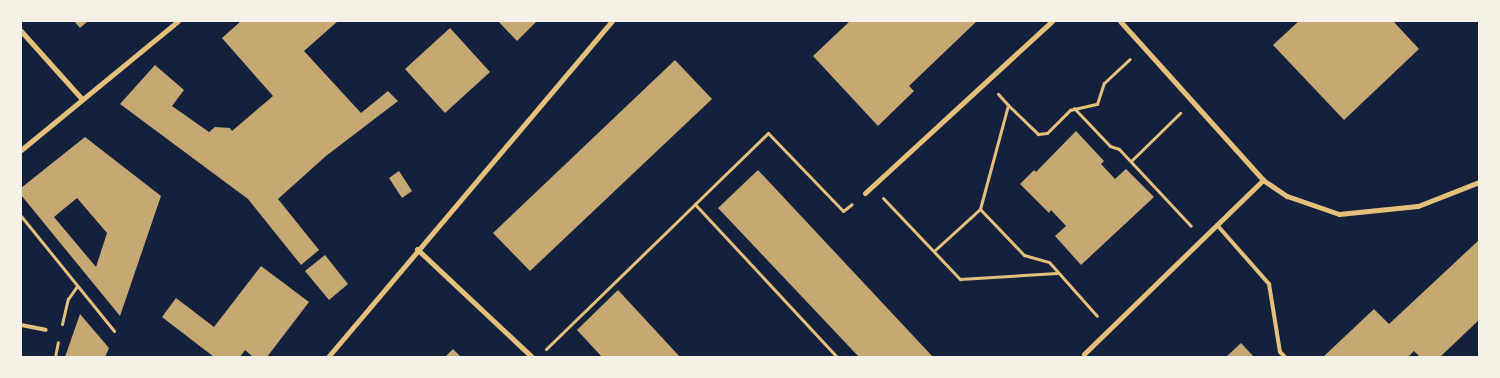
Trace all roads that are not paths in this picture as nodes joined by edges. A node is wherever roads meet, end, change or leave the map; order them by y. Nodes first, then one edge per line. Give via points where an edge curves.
1 (178, 21) edge
2 (612, 21) edge
3 (1052, 21) edge
4 (1120, 21) edge
5 (21, 31) edge
6 (82, 99) junction
7 (21, 150) edge
8 (1263, 180) junction
9 (1479, 182) edge
10 (865, 193) road end
11 (1217, 224) junction
12 (417, 249) junction
13 (21, 325) edge
14 (46, 330) dead end
15 (1084, 354) dead end
16 (328, 357) edge
17 (532, 357) edge
18 (1285, 357) edge

1 - 6 street
2 - 12 street
3 - 10 street
4 - 8 street
5 - 6 street
6 - 7 street
8 - 9 street via 1287,196 1339,214 1418,206
8 - 11 street
11 - 15 street
11 - 18 lane via 1269,284 1280,352
12 - 16 street
12 - 17 street
13 - 14 lane

